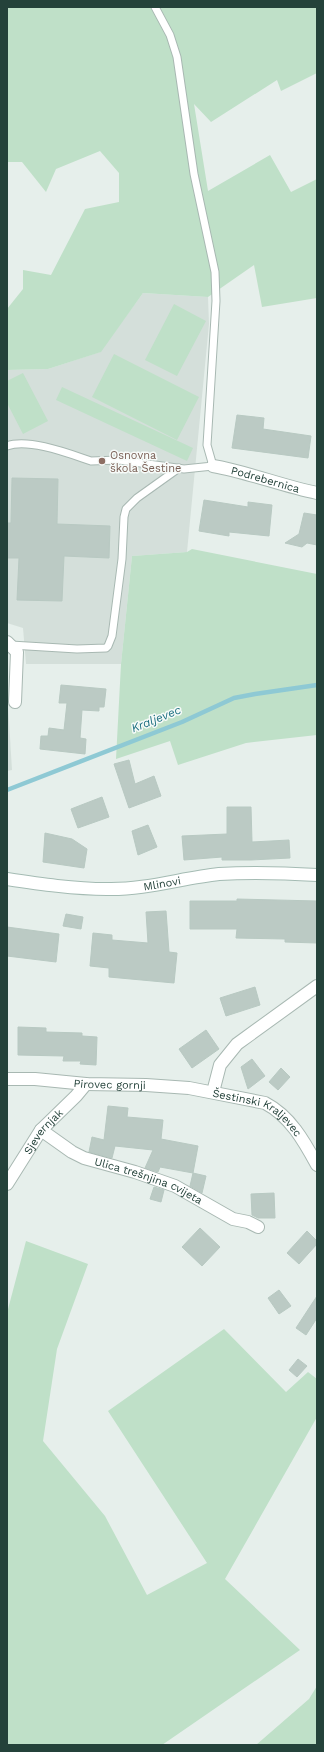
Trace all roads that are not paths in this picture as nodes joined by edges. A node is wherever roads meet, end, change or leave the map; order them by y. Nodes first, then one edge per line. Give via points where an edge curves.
1 (155, 7) edge
2 (7, 446) edge
3 (213, 466) junction
4 (179, 468) junction
5 (317, 493) edge
6 (9, 644) edge
7 (15, 702) dead end
8 (317, 875) edge
9 (7, 879) edge
10 (317, 986) edge
11 (7, 1079) edge
12 (86, 1084) junction
13 (213, 1092) junction
14 (41, 1130) junction
15 (317, 1165) edge
16 (7, 1184) edge
17 (258, 1227) dead end

1 - 3 lane via 170,35 177,57 194,174 215,272 216,315 207,445
2 - 4 lane via 30,444 91,461 119,460
3 - 4 lane
3 - 5 street, Podrebernica
4 - 6 lane via 126,509 118,593 112,636 108,646 76,649
6 - 7 street via 18,652
8 - 9 street, Mlinovi via 219,874 108,889
10 - 13 street, Šestinski Kraljevec via 237,1044 220,1065
11 - 12 street, Pirovec gornji via 41,1079
12 - 13 street, Pirovec gornji via 152,1085
12 - 14 street, Sjevernjak
13 - 15 street, Šestinski Kraljevec via 254,1100 275,1108 293,1126
14 - 16 street, Sjevernjak
14 - 17 street, Ulica trešnjina cvijeta via 84,1158 174,1186 233,1219

